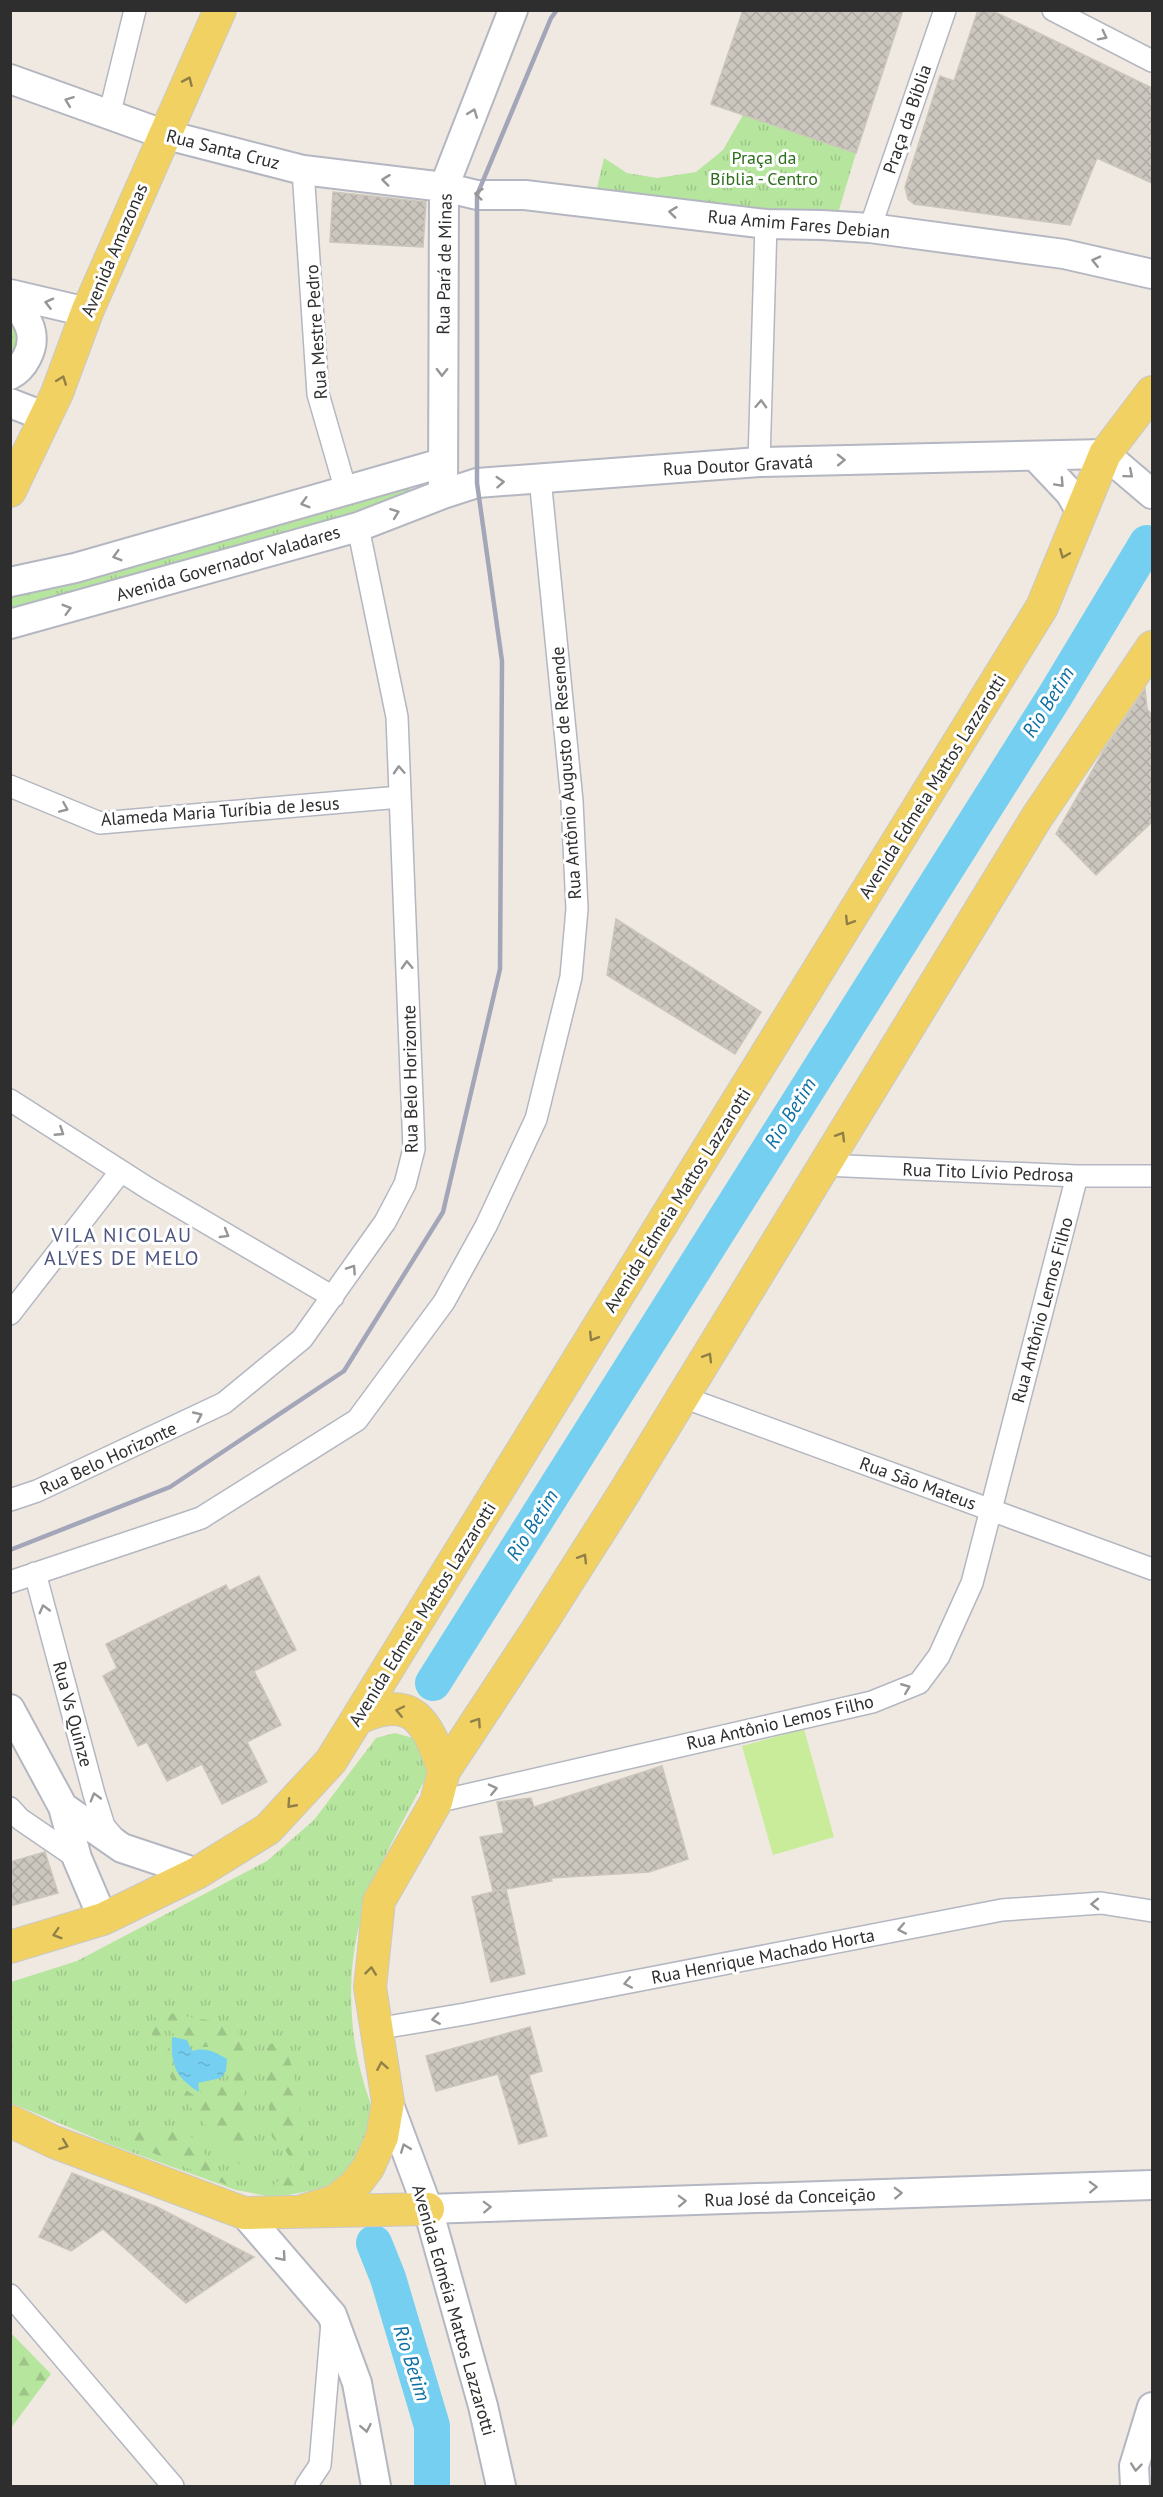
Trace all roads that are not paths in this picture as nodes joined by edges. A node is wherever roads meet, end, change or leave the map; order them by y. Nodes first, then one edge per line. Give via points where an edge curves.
1 (135, 10) edge
2 (220, 10) edge
3 (513, 10) edge
4 (945, 10) edge
5 (1053, 10) edge
6 (1152, 61) edge
7 (10, 79) edge
8 (109, 116) junction
9 (163, 135) junction
10 (303, 170) junction
11 (444, 187) junction
12 (766, 224) junction
13 (870, 228) junction
14 (1152, 274) edge
15 (10, 294) edge
16 (87, 312) junction
17 (10, 375) edge
18 (1152, 392) edge
19 (10, 404) edge
20 (46, 417) junction
21 (1105, 454) junction
22 (1035, 456) junction
23 (759, 462) junction
24 (442, 463) junction
25 (540, 478) junction
26 (10, 490) edge
27 (346, 491) junction
28 (443, 494) junction
29 (1152, 494) edge
30 (1081, 512) junction
31 (358, 527) junction
32 (10, 582) edge
33 (10, 624) edge
34 (1150, 654) edge
35 (10, 786) edge
36 (400, 797) junction
37 (10, 1100) edge
38 (824, 1165) junction
39 (121, 1171) junction
40 (1077, 1176) junction
41 (1152, 1176) edge
42 (333, 1298) junction
43 (10, 1314) edge
44 (683, 1397) junction
45 (10, 1500) edge
46 (990, 1510) junction
47 (1152, 1569) edge
48 (35, 1573) junction
49 (10, 1582) edge
50 (10, 1709) edge
51 (357, 1719) junction
52 (444, 1770) junction
53 (57, 1795) junction
54 (436, 1802) junction
55 (10, 1808) edge
56 (122, 1848) junction
57 (77, 1858) junction
58 (197, 1873) junction
59 (1152, 1911) edge
60 (103, 1919) junction
61 (10, 1947) edge
62 (375, 2029) junction
63 (388, 2102) junction
64 (10, 2121) edge
65 (1152, 2185) edge
66 (428, 2209) junction
67 (302, 2211) junction
68 (244, 2213) junction
69 (10, 2295) edge
70 (333, 2315) junction
71 (1152, 2407) edge
72 (173, 2487) edge
73 (306, 2487) edge
74 (376, 2487) edge
75 (501, 2487) edge
76 (1135, 2487) edge

1 - 8 street
9 -> 2 main road, Avenida Amazonas
11 -> 3 main road, Rua Pará de Minas
4 - 13 street, Praça da Bíblia
5 -> 6 street
8 -> 7 main road, Rua Santa Cruz
8 - 9 main road, Rua Santa Cruz
9 - 10 main road, Rua Santa Cruz
9 - 16 main road, Avenida Amazonas
11 -> 10 main road, Rua Santa Cruz
10 - 27 street, Rua Mestre Pedro via 318,394
12 -> 11 main road, Rua Amim Fares Debian via 525,195 477,195
11 -> 24 main road, Rua Pará de Minas
12 - 13 main road, Rua Amim Fares Debian
23 -> 12 street
14 -> 13 main road, Rua Amim Fares Debian via 1064,254
16 -> 15 main road
15 - 17 main road via 33,338 22,366
20 -> 16 main road, Avenida Amazonas
18 - 21 main road, Avenida Edmeia Mattos Lazzarotti
19 - 20 main road
20 - 26 main road, Avenida Amazonas
21 - 22 main road, Rua Doutor Gravatá
21 -> 29 main road
21 - 30 main road, Avenida Edmeia Mattos Lazzarotti
23 -> 22 main road, Rua Doutor Gravatá
22 -> 30 main road via 1070,493
23 - 25 main road, Rua Doutor Gravatá
24 - 27 main road, Avenida Governador Valadares
24 - 28 main road, Rua Pará de Minas
28 -> 25 main road, Rua Doutor Gravatá via 477,483
25 - 48 street, Rua Antônio Augusto de Resende via 572,801 577,909 571,977 536,1119 486,1226 444,1302 357,1419 201,1518
27 -> 32 main road, Avenida Governador Valadares via 75,568
31 -> 28 main road, Avenida Governador Valadares
30 -> 51 main road, Avenida Edmeia Mattos Lazzarotti via 1042,607
33 -> 31 main road, Avenida Governador Valadares
36 -> 31 street, Rua Belo Horizonte via 397,717
38 -> 34 main road via 1037,817
35 -> 36 street, Alameda Maria Turíbia de Jesus via 100,823
42 -> 36 street, Rua Belo Horizonte via 385,1222 405,1184 414,1149
37 -> 39 street
38 - 40 street, Rua Tito Lívio Pedrosa
44 -> 38 main road
39 -> 42 street
39 - 43 street
40 - 41 street, Rua Tito Lívio Pedrosa
40 - 46 street, Rua Antônio Lemos Filho
45 -> 42 street, Rua Belo Horizonte via 224,1403 302,1339
44 - 46 street, Rua São Mateus
52 -> 44 main road
46 - 47 street, Rua São Mateus
54 -> 46 street, Rua Antônio Lemos Filho via 872,1702 919,1683 939,1656 972,1583
48 - 49 street, Rua Antônio Augusto de Resende
56 -> 48 street, Rua Vs Quinze via 104,1826 99,1811
50 - 53 main road
52 -> 51 main road via 425,1725 414,1714 392,1709 374,1711
51 -> 58 main road, Avenida Edmeia Mattos Lazzarotti via 331,1761 268,1830
52 - 54 main road
53 - 56 main road
53 - 57 main road
62 -> 54 main road via 370,1987 379,1901
55 - 57 street
56 - 58 main road
57 - 60 main road
58 - 60 main road, Avenida Edmeia Mattos Lazzarotti
59 -> 62 street, Rua Henrique Machado Horta via 1101,1903 1002,1910
60 -> 61 main road, Avenida Edmeia Mattos Lazzarotti
63 -> 62 main road
66 -> 63 main road, Avenida Edméia Mattos Lazzarotti
63 - 67 main road via 382,2137 362,2177 335,2201
64 -> 68 main road via 54,2142
66 -> 65 main road, Rua José da Conceição
66 - 67 main road
66 - 75 main road, Avenida Edméia Mattos Lazzarotti via 483,2406
67 - 68 main road
68 -> 70 main road
69 - 72 street
70 - 73 street via 320,2464
70 -> 74 main road via 357,2383
71 -> 76 main road via 1134,2466

